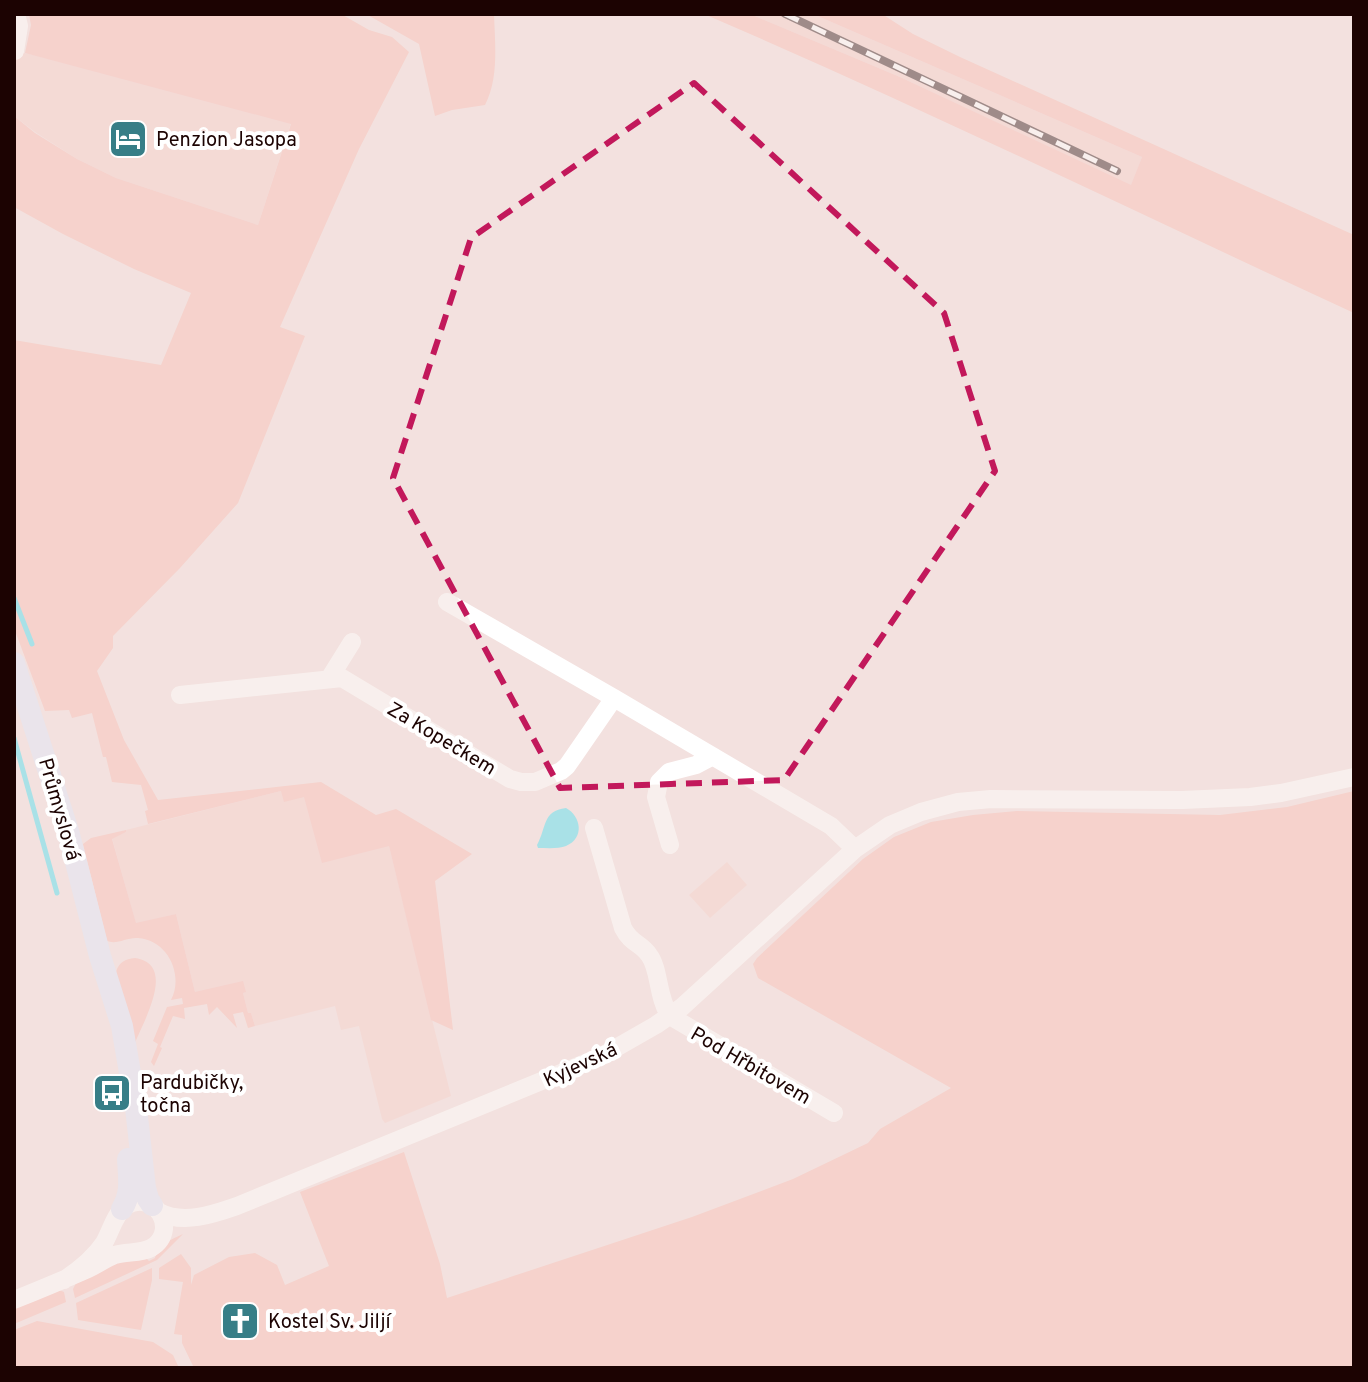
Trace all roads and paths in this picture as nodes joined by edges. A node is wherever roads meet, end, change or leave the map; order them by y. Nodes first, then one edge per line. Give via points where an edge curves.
1 (16, 14) edge
2 (15, 51) edge
3 (447, 602) dead end
4 (352, 642) dead end
5 (14, 663) edge
6 (329, 679) junction
7 (180, 695) dead end
8 (614, 698) junction
9 (713, 756) junction
10 (1354, 777) edge
11 (594, 828) dead end
12 (670, 845) dead end
13 (855, 849) junction
14 (100, 956) junction
15 (670, 1016) junction
16 (834, 1113) dead end
17 (255, 1199) junction
18 (156, 1208) junction
19 (119, 1215) junction
20 (157, 1244) junction
21 (139, 1251) junction
22 (64, 1280) junction
23 (14, 1300) edge

1 - 2 street
3 - 8 street
4 - 6 street
5 - 14 main road, Průmyslová via 68,831
6 - 7 street, Za Kopečkem
6 - 8 street, Za Kopečkem via 342,678 521,782 554,776 567,766
8 - 9 street
9 - 12 street via 669,772 659,782 656,797
9 - 13 street via 831,826
10 - 13 street, Kyjevská via 1224,799 958,802 903,819
11 - 15 street via 623,928 651,958
13 - 15 street, Kyjevská
14 - 18 main road, Průmyslová via 124,1036 145,1188
14 - 19 main road, Průmyslová via 124,1095 130,1189
15 - 16 street, Pod Hřbitovem
15 - 17 street, Kyjevská via 580,1066
17 - 18 street, Kyjevská via 197,1216 172,1217
17 - 20 street, Kyjevská via 174,1231
18 - 19 street via 134,1202
18 - 20 street via 164,1231
19 - 21 street via 118,1239
19 - 22 street via 94,1256
20 - 21 street
21 - 22 street via 115,1255
22 - 23 street

